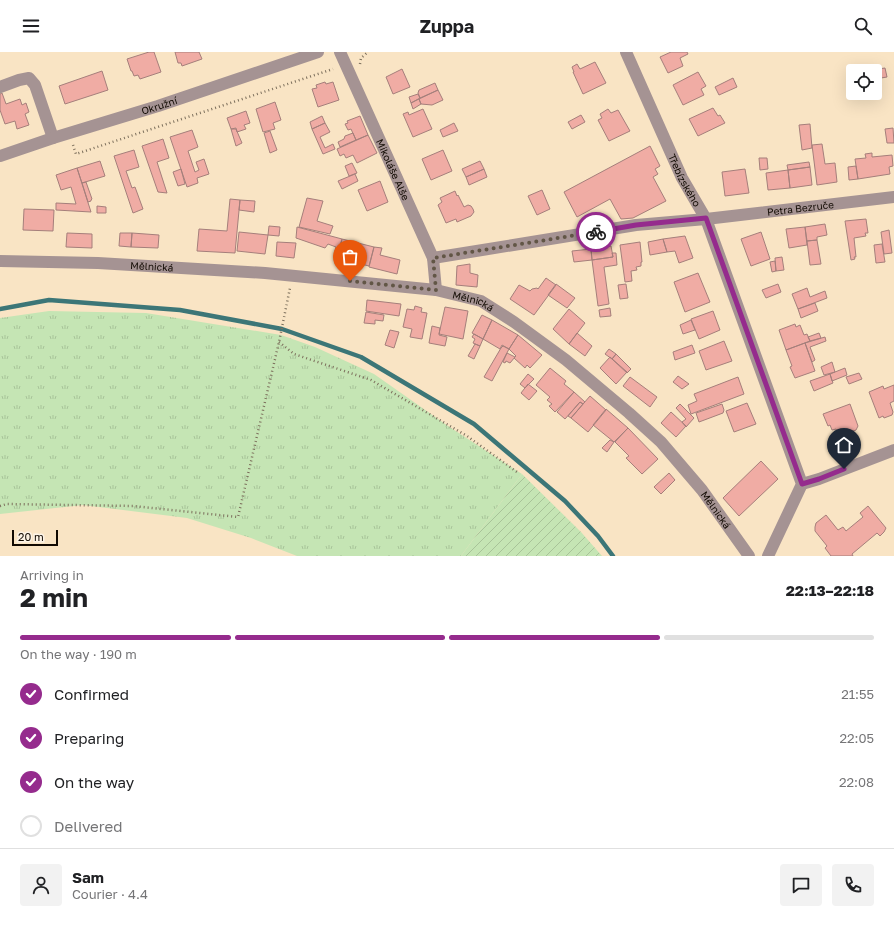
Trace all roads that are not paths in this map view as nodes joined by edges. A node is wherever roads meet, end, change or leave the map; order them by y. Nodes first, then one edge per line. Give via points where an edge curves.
1 (318, 52) edge
2 (340, 52) edge
3 (626, 52) edge
4 (0, 87) edge
5 (53, 138) junction
6 (0, 156) edge
7 (894, 197) edge
8 (706, 218) junction
9 (433, 258) junction
10 (0, 261) edge
11 (436, 290) junction
12 (894, 450) edge
13 (802, 484) junction
14 (749, 556) edge
15 (768, 556) edge

1 - 5 street, Okružní
2 - 9 street, Mikoláše Alše
3 - 8 street, Třebízského via 682,178
4 - 5 street via 29,78 35,85
5 - 6 street, Okružní
7 - 8 street, Petra Bezruče
8 - 9 street, Petra Bezruče via 636,225
8 - 13 street, Třebízského
9 - 11 street, Mikoláše Alše
10 - 11 street, Mělnická via 98,263 258,272
11 - 14 street, Mělnická via 480,301 514,322 566,360 629,413 661,442 702,490
12 - 13 street
13 - 15 street

